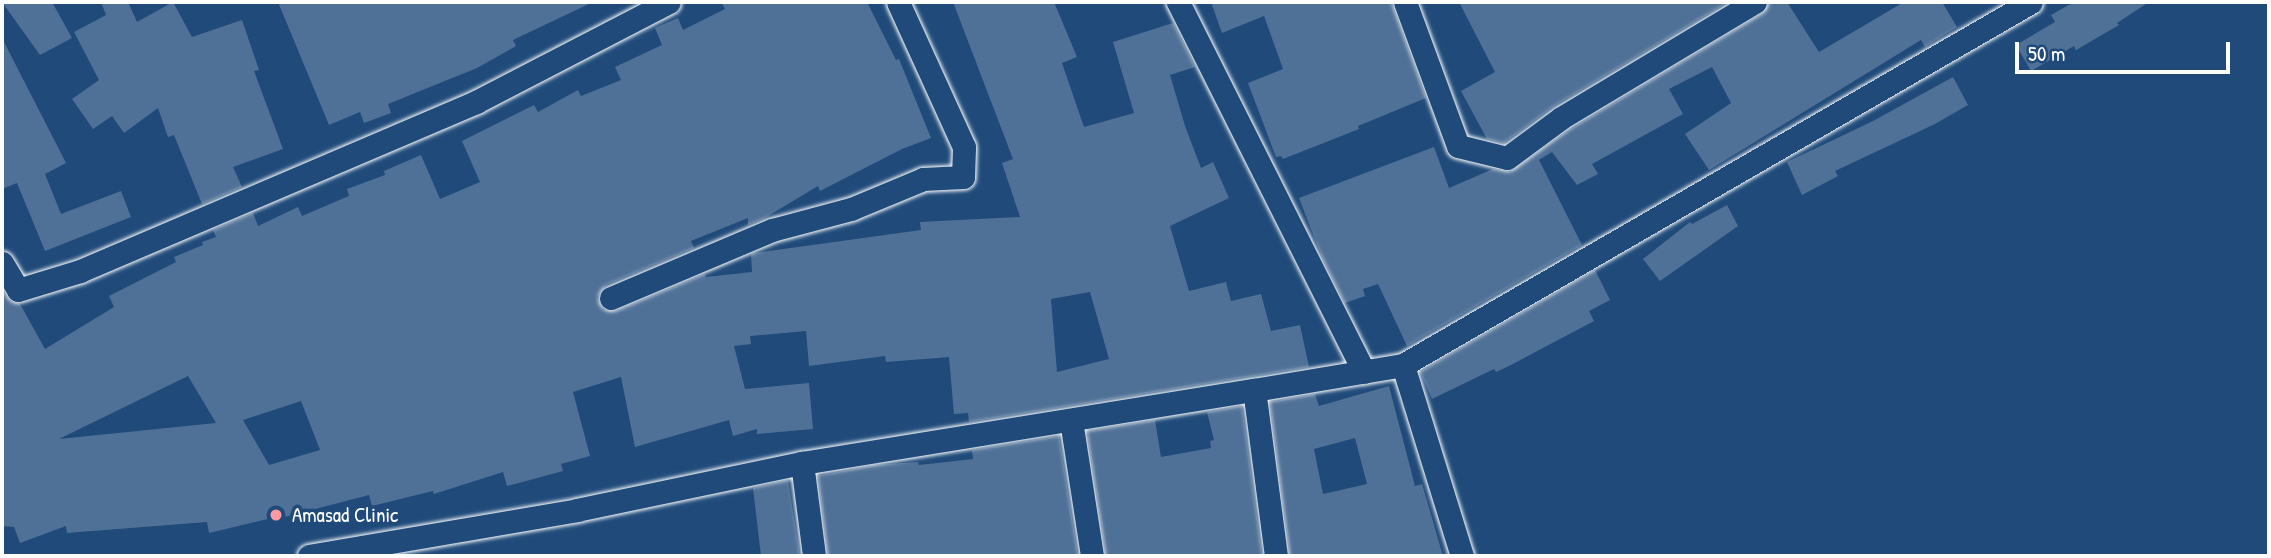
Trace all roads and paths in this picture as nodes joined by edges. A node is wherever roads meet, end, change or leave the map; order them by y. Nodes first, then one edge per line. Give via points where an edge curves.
1 (669, 2) edge
2 (898, 2) edge
3 (1178, 2) edge
4 (1405, 2) edge
5 (1755, 2) edge
6 (2031, 2) edge
7 (2, 262) edge
8 (611, 298) dead end
9 (1403, 365) junction
10 (1364, 372) junction
11 (1254, 390) junction
12 (1071, 420) junction
13 (802, 463) junction
14 (309, 556) edge
15 (814, 556) edge
16 (1092, 556) edge
17 (1276, 556) edge
18 (1462, 556) edge

1 - 7 street via 476,102 80,271 18,290
2 - 8 street via 964,147 962,177 923,179 851,209 772,230
3 - 10 street
4 - 5 street via 1458,146 1507,158 1561,118
6 - 9 street
9 - 10 street
9 - 18 street
10 - 11 street
11 - 12 street
11 - 17 street
12 - 13 street
12 - 16 street
13 - 14 street via 577,510
13 - 15 street

